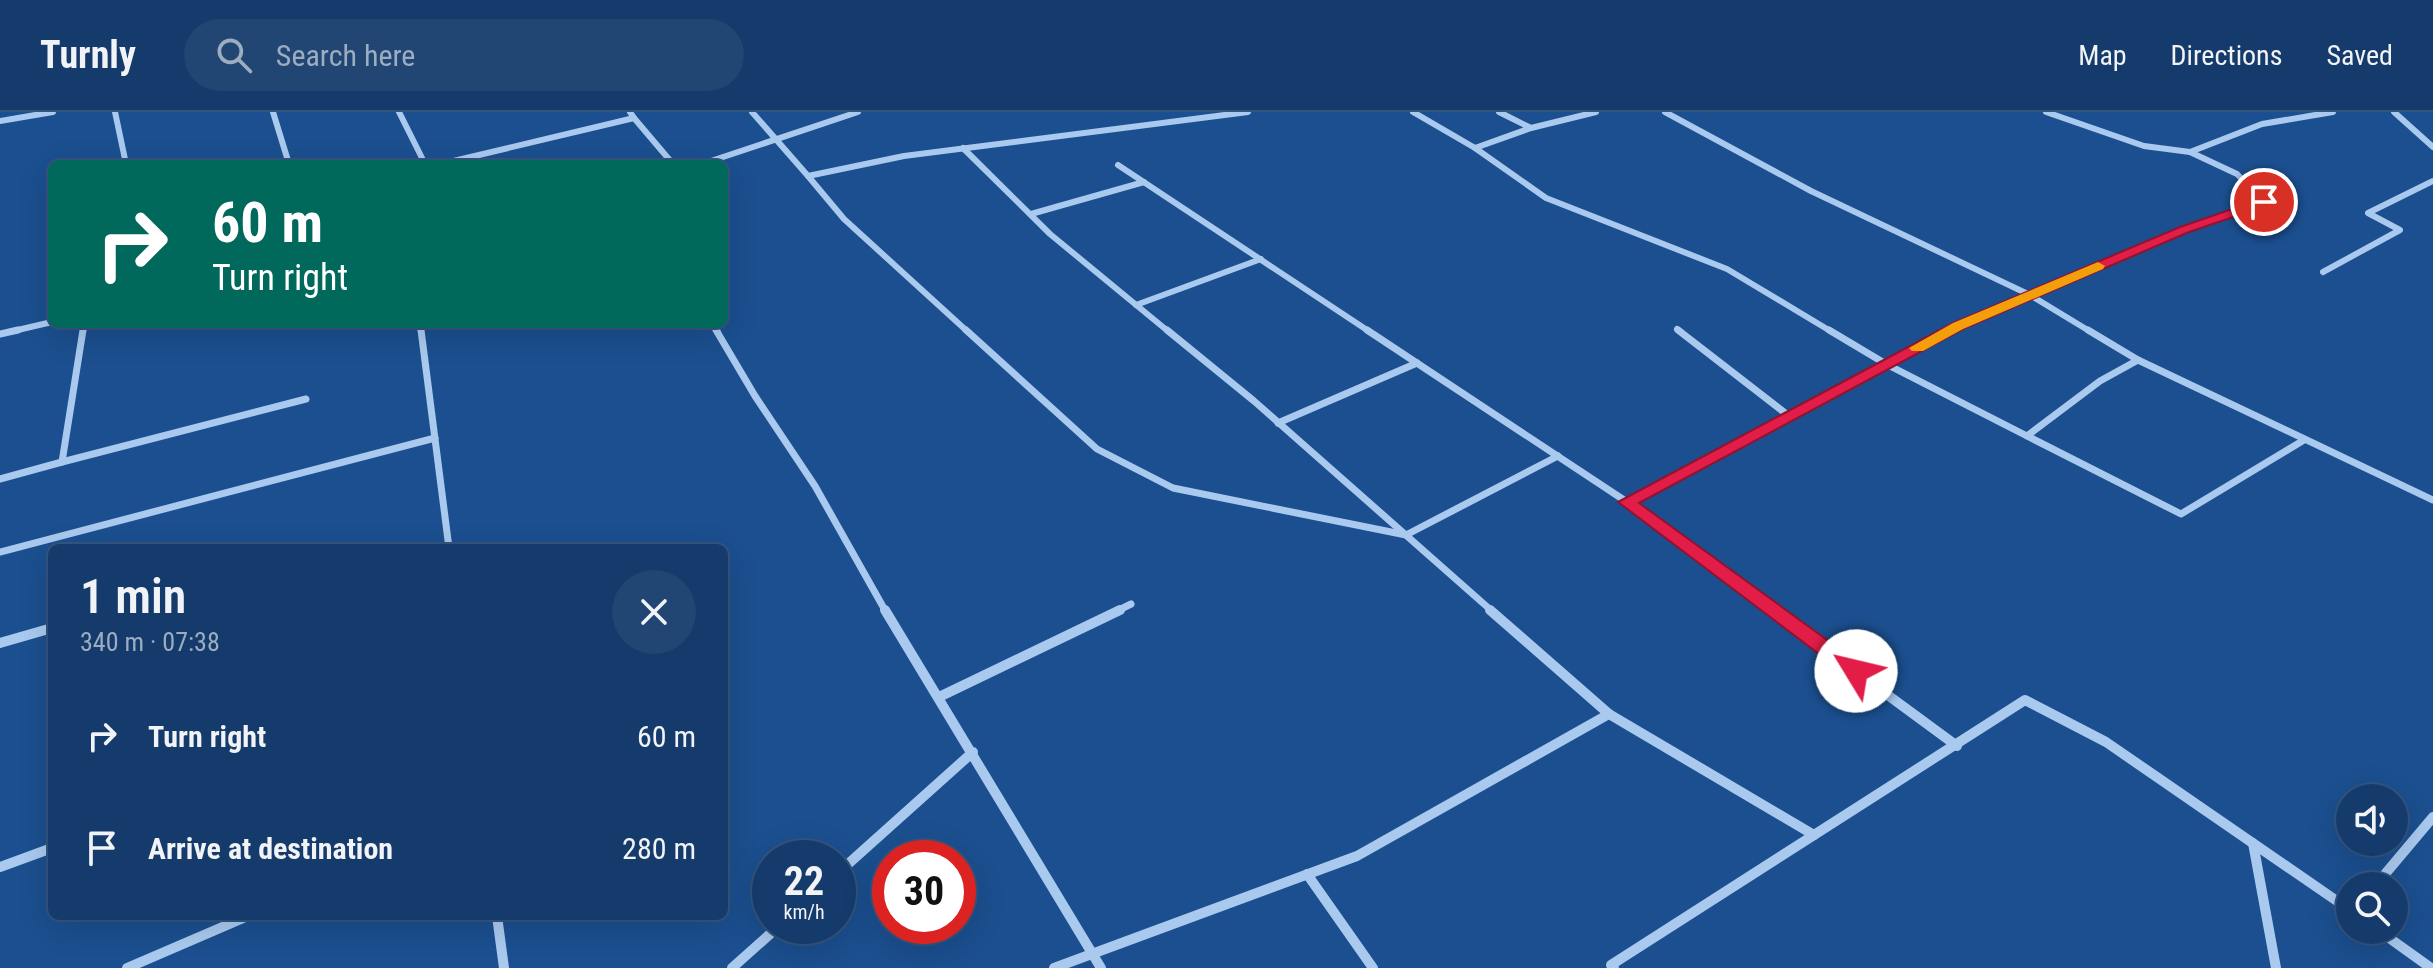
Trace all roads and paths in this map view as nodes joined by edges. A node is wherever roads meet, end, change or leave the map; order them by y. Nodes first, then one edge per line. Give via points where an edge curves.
1 (53, 112) edge
2 (115, 112) edge
3 (273, 112) edge
4 (399, 112) edge
5 (752, 112) edge
6 (858, 112) edge
7 (1248, 112) edge
8 (1413, 112) edge
9 (1499, 112) edge
10 (1596, 112) edge
11 (1665, 112) edge
12 (2046, 112) edge
13 (2333, 112) edge
14 (2394, 112) edge
15 (632, 115) edge
16 (0, 121) edge
17 (1531, 128) junction
18 (779, 140) junction
19 (2433, 147) edge
20 (963, 148) junction
21 (1475, 148) junction
22 (2190, 152) junction
23 (125, 160) edge
24 (288, 160) edge
25 (423, 160) edge
26 (457, 160) edge
27 (670, 160) edge
28 (715, 160) edge
29 (1118, 165) dead end
30 (808, 176) junction
31 (2433, 181) edge
32 (1144, 182) junction
33 (1031, 214) junction
34 (1261, 259) junction
35 (2323, 272) dead end
36 (2030, 295) junction
37 (1136, 305) junction
38 (48, 323) edge
39 (83, 328) edge
40 (421, 328) edge
41 (715, 328) edge
42 (1677, 329) dead end
43 (0, 334) edge
44 (2138, 360) junction
45 (1417, 363) junction
46 (1886, 364) junction
47 (306, 399) dead end
48 (1789, 416) junction
49 (1278, 423) junction
50 (2027, 436) junction
51 (435, 438) junction
52 (2304, 440) junction
53 (1558, 456) junction
54 (62, 462) junction
55 (0, 479) edge
56 (2433, 500) edge
57 (1627, 502) junction
58 (1406, 535) junction
59 (448, 544) edge
60 (0, 552) edge
61 (1131, 604) dead end
62 (48, 629) edge
63 (0, 643) edge
64 (939, 697) junction
65 (1609, 714) junction
66 (1957, 746) junction
67 (973, 752) junction
68 (2433, 817) edge
69 (1814, 835) junction
70 (2253, 843) junction
71 (48, 849) edge
72 (856, 857) edge
73 (0, 867) edge
74 (2387, 872) edge
75 (1307, 874) junction
76 (2336, 900) edge
77 (239, 920) edge
78 (498, 920) edge
79 (759, 944) edge
80 (2398, 944) edge
81 (1093, 952) junction
82 (127, 968) edge
83 (504, 968) edge
84 (732, 968) edge
85 (1054, 968) edge
86 (1101, 968) edge
87 (1373, 968) edge
88 (1614, 968) edge
89 (2276, 968) edge
90 (2431, 968) edge

1 - 16 street
2 - 23 street
3 - 24 street
4 - 25 street
5 - 18 street
6 - 18 street
7 - 20 street
8 - 21 street
9 - 17 street
10 - 17 street
11 - 36 street via 1811,191
12 - 22 street via 2144,146
13 - 22 street via 2262,124
14 - 19 street
15 - 26 street
15 - 27 street
17 - 21 street
18 - 28 street
18 - 30 street
20 - 30 street
20 - 33 street
21 - 46 street via 1546,198 1727,269
22 - 36 street via 2237,174 2264,202 2185,229
29 - 32 street
30 - 58 street via 844,219 1097,449 1173,488
31 - 35 street via 2368,213 2400,230
32 - 33 street
32 - 34 street
33 - 37 street
34 - 37 street
34 - 45 street
36 - 44 street
36 - 46 street
37 - 49 street
38 - 43 street
39 - 54 street
40 - 51 street
41 - 64 street
42 - 48 street
44 - 50 street via 2100,381
44 - 52 street
45 - 49 street
45 - 53 street
46 - 48 street
46 - 50 street
47 - 54 street
48 - 57 street
49 - 58 street
50 - 52 street via 2181,514
51 - 59 street
51 - 60 street
52 - 56 street
53 - 57 street
53 - 58 street
54 - 55 street
57 - 66 street
58 - 65 street
61 - 64 street
62 - 63 street
64 - 67 street
65 - 69 street
65 - 75 street via 1357,856
66 - 69 street
66 - 70 street via 2025,700 2106,742
67 - 72 street
67 - 81 street
68 - 74 street
69 - 88 street via 1611,965
70 - 76 street
70 - 89 street
71 - 73 street
75 - 81 street
75 - 87 street
77 - 82 street
78 - 83 street
79 - 84 street
80 - 90 street
81 - 85 street
81 - 86 street

